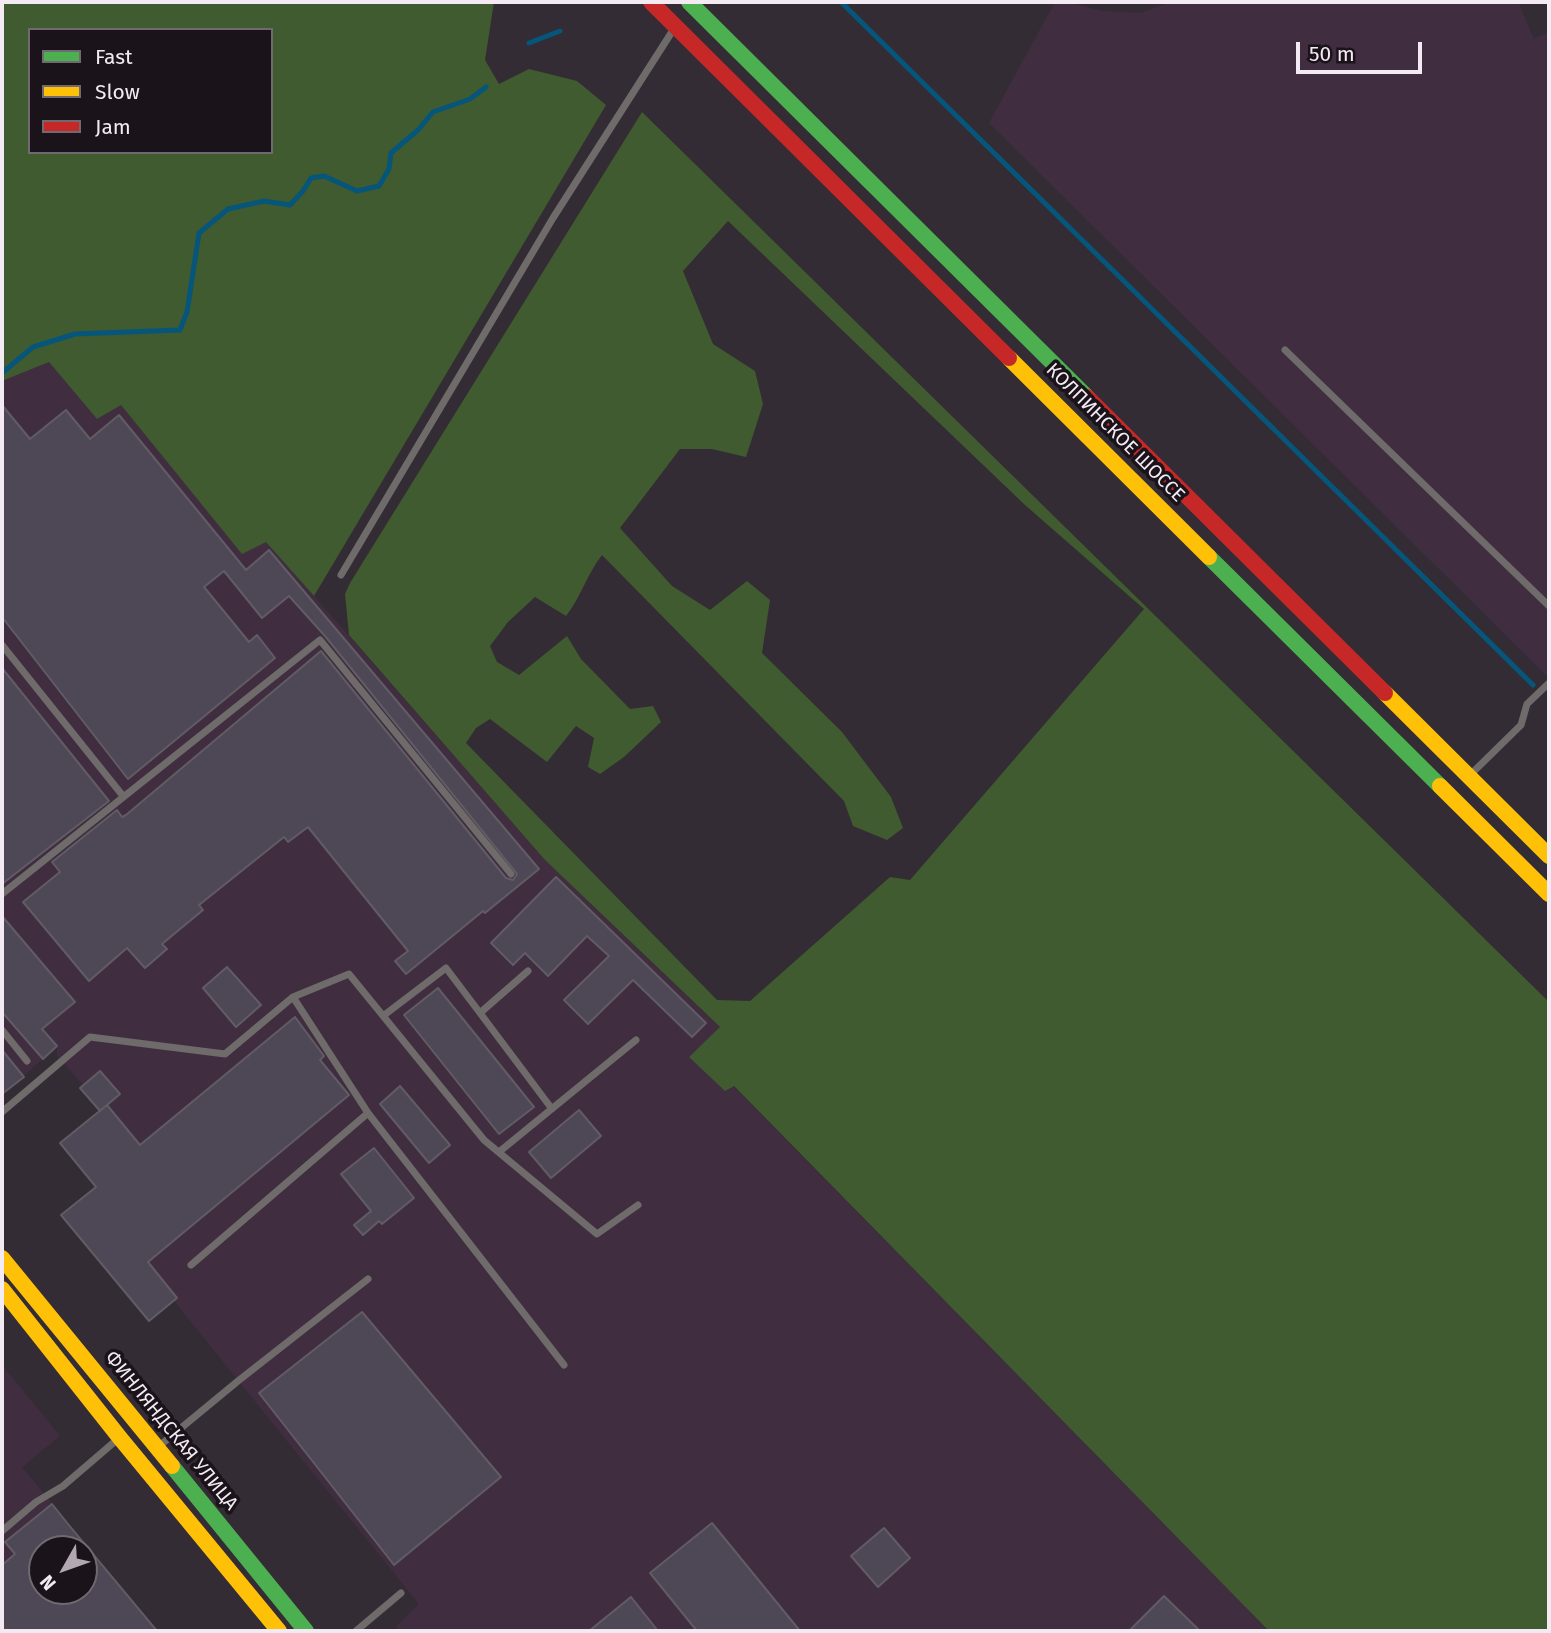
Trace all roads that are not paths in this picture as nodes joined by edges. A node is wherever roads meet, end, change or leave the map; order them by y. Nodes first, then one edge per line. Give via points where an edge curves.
1 (651, 2) edge
2 (689, 2) edge
3 (676, 26) junction
4 (1285, 350) dead end
5 (341, 575) dead end
6 (1549, 606) edge
7 (2, 645) edge
8 (1549, 683) edge
9 (1468, 776) junction
10 (123, 796) junction
11 (1549, 856) edge
12 (511, 874) dead end
13 (2, 894) edge
14 (1549, 894) edge
15 (528, 971) dead end
16 (293, 997) junction
17 (480, 1013) junction
18 (383, 1016) junction
19 (2, 1030) edge
20 (636, 1040) dead end
21 (27, 1061) dead end
22 (552, 1109) junction
23 (2, 1112) edge
24 (368, 1113) junction
25 (499, 1152) junction
26 (638, 1205) dead end
27 (2, 1258) edge
28 (191, 1265) dead end
29 (368, 1279) dead end
30 (2, 1289) edge
31 (564, 1365) dead end
32 (120, 1438) junction
33 (157, 1448) junction
34 (2, 1531) edge
35 (401, 1593) dead end
36 (279, 1631) edge
37 (306, 1631) edge
38 (356, 1631) edge

1 - 3 main road, КОЛПИНСКОЕ ШОССЕ
2 - 9 main road, КОЛПИНСКОЕ ШОССЕ
3 - 5 lane via 553,218
3 - 14 main road, КОЛПИНСКОЕ ШОССЕ
4 - 6 lane
7 - 10 lane
8 - 9 lane via 1527,705 1521,725
9 - 11 main road, КОЛПИНСКОЕ ШОССЕ
10 - 12 lane via 320,640
10 - 13 lane
15 - 17 lane
16 - 18 lane via 349,974
16 - 23 lane via 225,1054 90,1037
16 - 24 lane
17 - 18 lane via 446,968
17 - 22 lane
18 - 25 lane via 484,1140
19 - 21 lane
20 - 22 lane
22 - 25 lane
24 - 28 lane
24 - 31 lane
25 - 26 lane via 597,1234
27 - 33 main road, ФИНЛЯНДСКАЯ УЛИЦА
29 - 33 lane
30 - 32 main road
32 - 34 lane
32 - 36 main road
33 - 37 main road, ФИНЛЯНДСКАЯ УЛИЦА
35 - 38 lane

